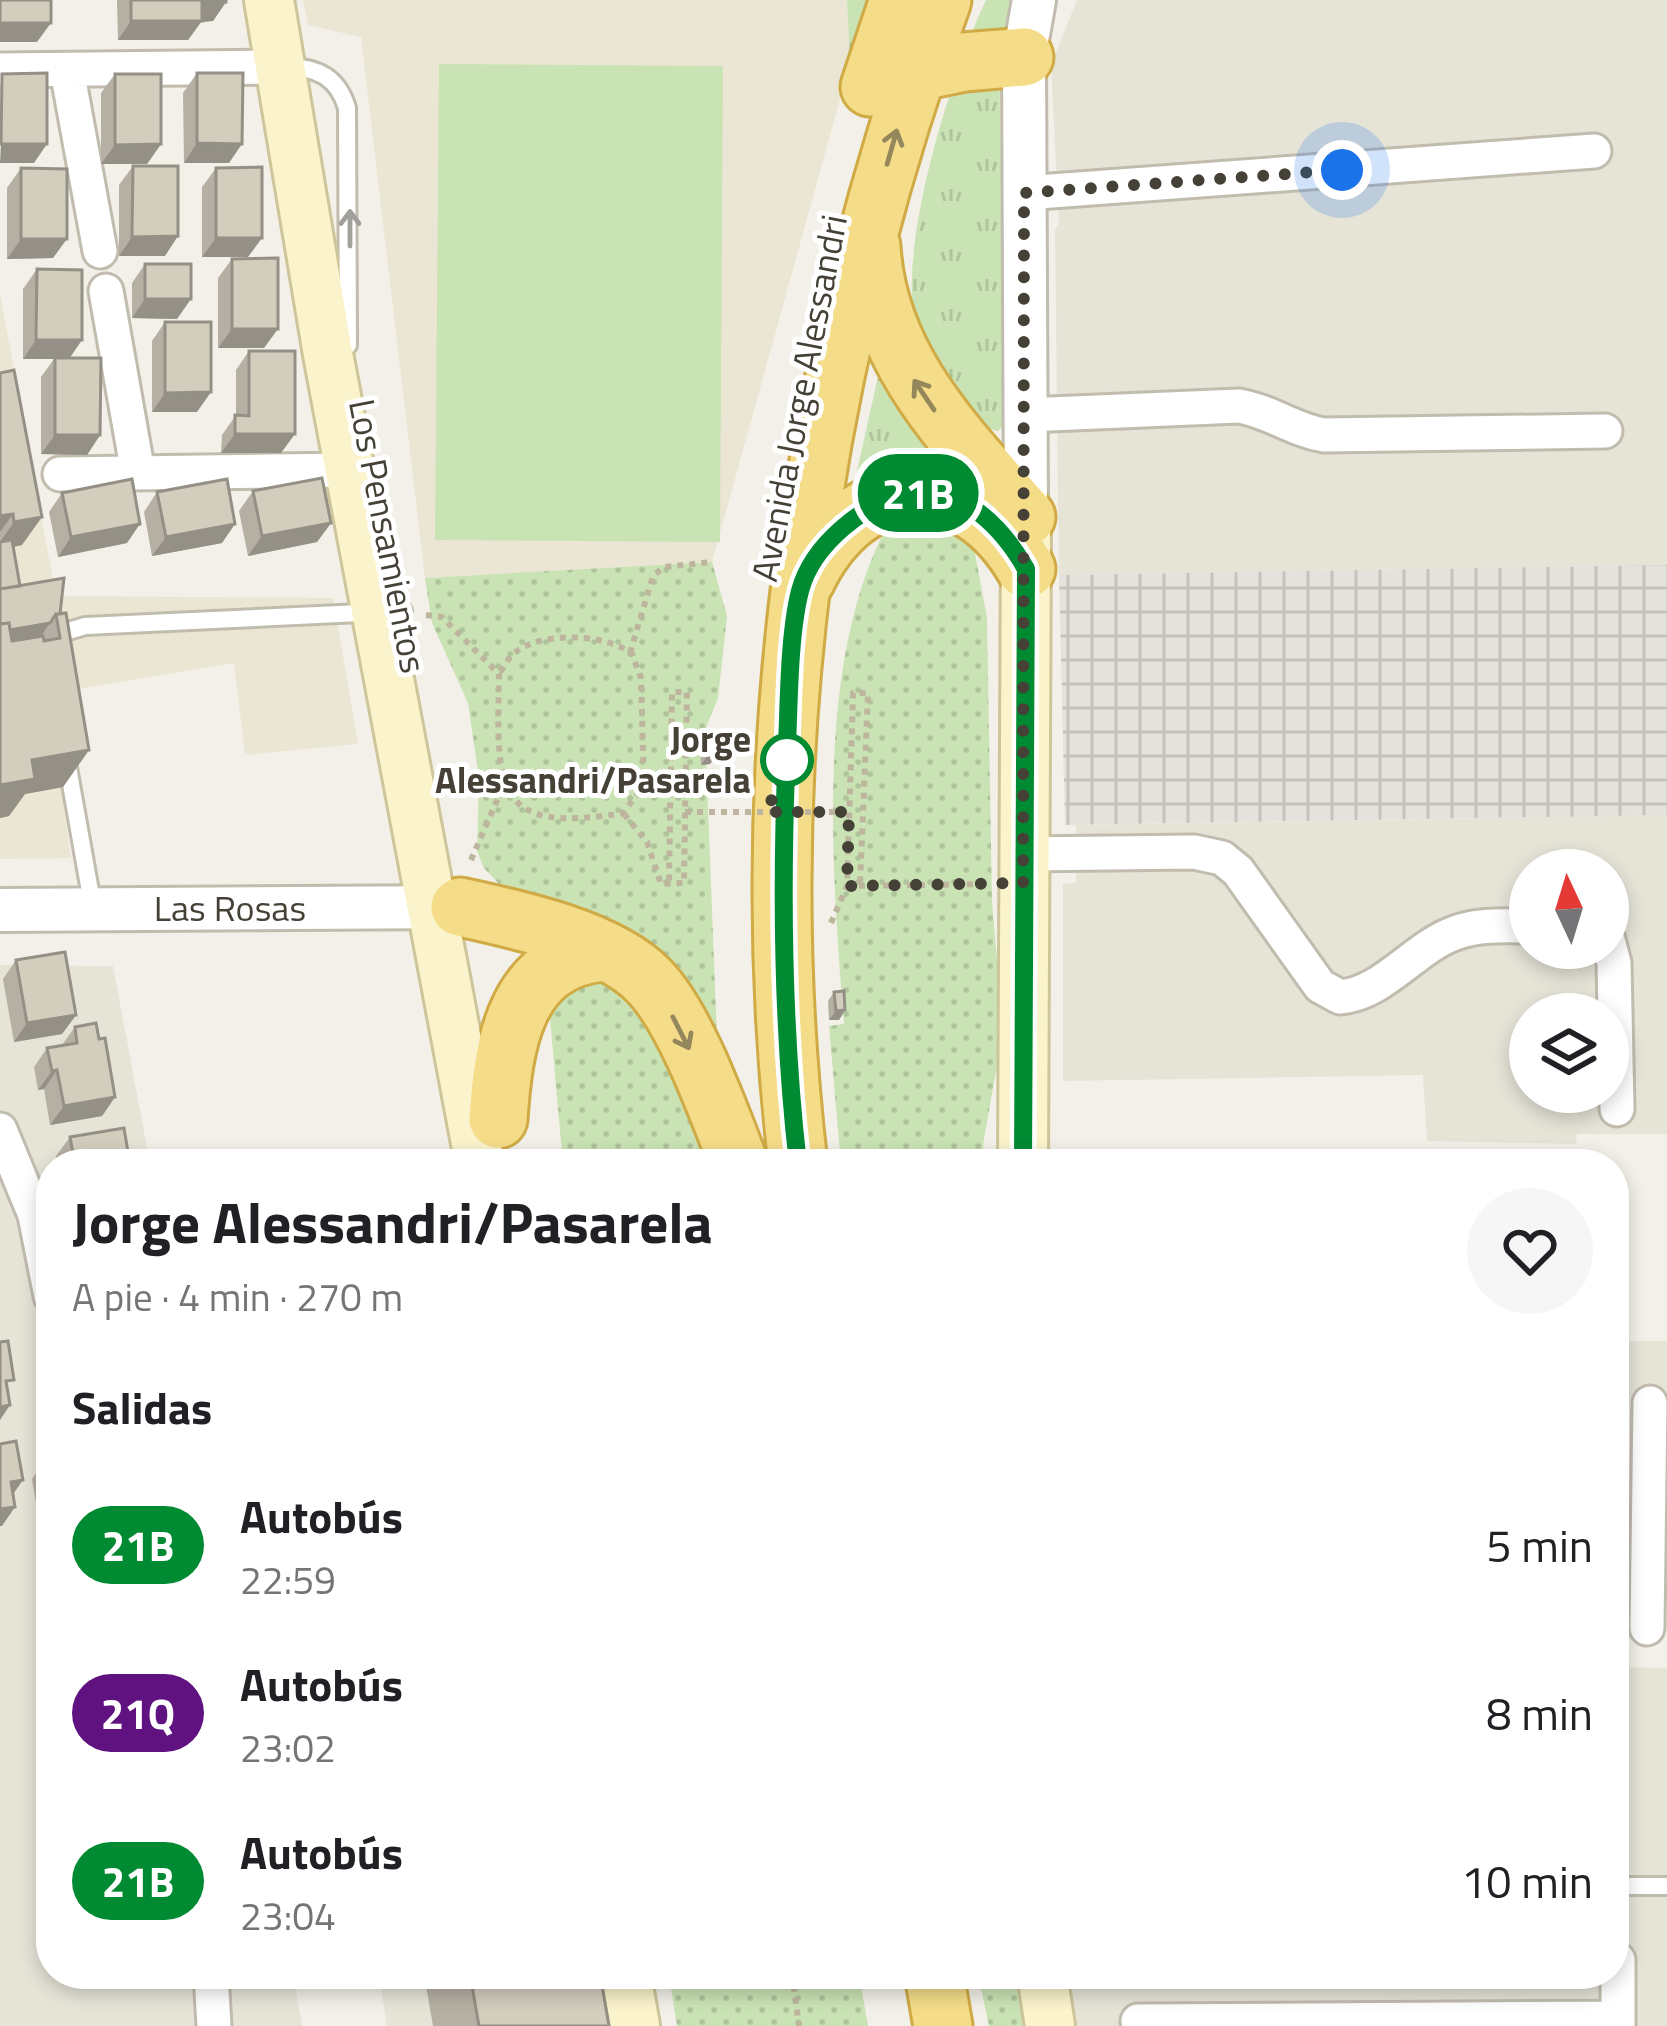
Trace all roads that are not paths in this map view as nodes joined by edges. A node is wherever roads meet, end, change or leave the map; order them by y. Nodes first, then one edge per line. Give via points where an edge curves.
1 (269, 0) edge
2 (899, 0) edge
3 (942, 0) edge
4 (1034, 0) edge
5 (1024, 57) junction
6 (281, 67) junction
7 (0, 70) edge
8 (67, 70) junction
9 (916, 72) junction
10 (1594, 151) dead end
11 (1024, 193) junction
12 (304, 195) junction
13 (870, 224) junction
14 (100, 251) dead end
15 (106, 291) dead end
16 (348, 345) junction
17 (1026, 415) junction
18 (1605, 431) dead end
19 (350, 470) junction
20 (138, 473) junction
21 (60, 474) dead end
22 (1026, 543) junction
23 (800, 591) junction
24 (391, 612) junction
25 (50, 660) edge
26 (62, 736) edge
27 (1023, 868) junction
28 (449, 893) junction
29 (93, 909) junction
30 (0, 910) edge
31 (1509, 926) edge
32 (603, 952) junction
33 (0, 1130) edge
34 (494, 1149) edge
35 (732, 1149) edge
36 (759, 1149) edge
37 (797, 1149) edge
38 (1023, 1149) edge
39 (36, 1220) edge
40 (1650, 1403) dead end
41 (1643, 1628) edge
42 (1629, 1886) edge
43 (1667, 1886) edge
44 (212, 1989) edge
45 (629, 1989) edge
46 (899, 1989) edge
47 (937, 1989) edge
48 (1044, 1989) edge
49 (1618, 1989) edge
50 (1138, 2021) dead end
51 (1483, 2022) edge
52 (1618, 2022) edge
53 (1214, 2023) edge
54 (1344, 2023) edge
55 (214, 2026) edge
56 (635, 2026) edge
57 (905, 2026) edge
58 (943, 2026) edge
59 (1050, 2026) edge

1 - 6 main road, Los Pensamientos
2 - 36 highway, Avenida Jorge Alessandri via 813,294 761,593 746,867
3 - 9 highway, Avenida Jorge Alessandri
4 - 5 street
5 - 9 highway
5 - 11 street
6 - 8 street
6 - 12 main road, Los Pensamientos
16 -> 6 lane via 347,108 320,72
7 - 8 street
8 - 14 street
13 -> 9 highway, Avenida Jorge Alessandri
10 - 11 street
11 - 17 street
12 - 16 main road, Los Pensamientos
12 - 19 main road, Los Pensamientos
22 -> 13 highway via 909,374 876,284
13 - 23 highway, Avenida Jorge Alessandri via 818,463
15 - 20 street
16 - 24 main road, Los Pensamientos via 376,464
17 - 18 street via 1239,406 1324,435
17 - 22 street
19 - 20 street
19 - 24 main road, Los Pensamientos
20 - 21 street
22 - 23 highway via 967,505 911,493 840,531
22 - 27 main road
23 - 37 highway, Avenida Jorge Alessandri via 784,873
24 - 25 lane via 86,626 65,632
24 - 28 main road, Los Pensamientos
26 - 29 lane
27 - 31 street via 1194,852 1222,858 1320,986 1340,998 1455,933
27 - 38 main road
28 - 29 street, Las Rosas
28 - 32 highway
28 - 34 main road, Los Pensamientos
29 - 30 street, Las Rosas
32 - 34 highway via 557,965 531,991 512,1029
32 -> 35 highway via 634,967 665,1003
33 - 39 street
40 - 41 street
42 - 43 lane
44 - 55 street
45 - 56 main road
46 - 57 highway
47 - 58 highway
48 - 59 main road
49 - 52 street
50 - 53 street
51 - 52 street
51 - 54 street
53 - 54 street

